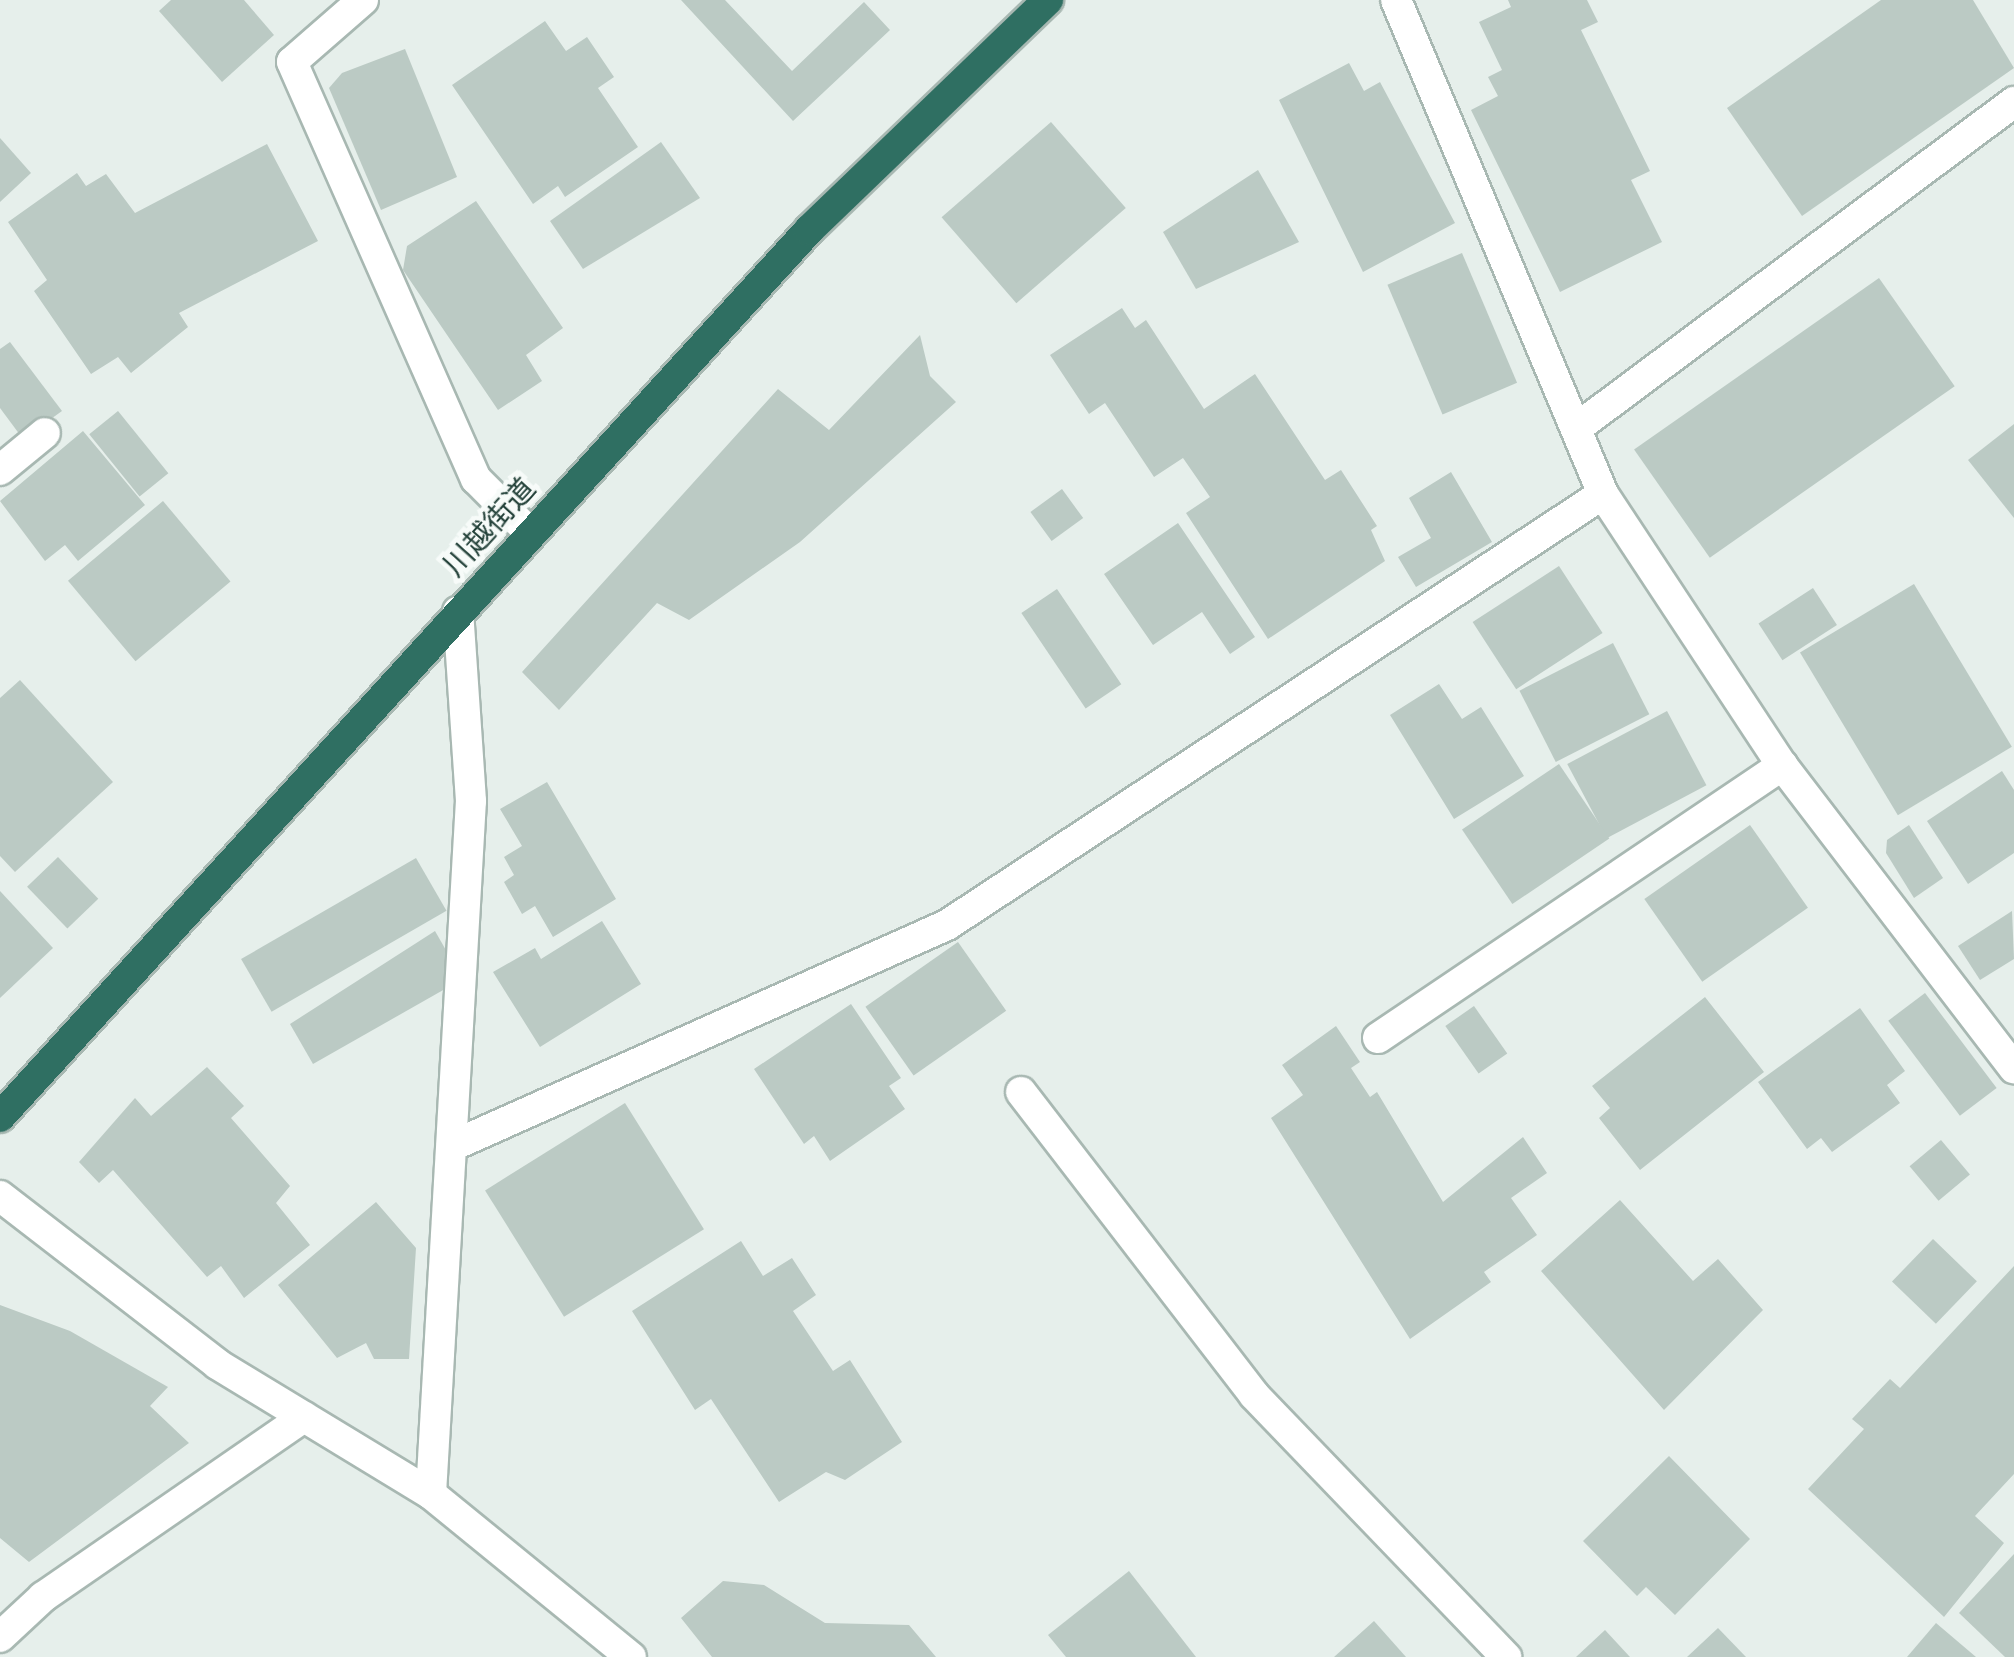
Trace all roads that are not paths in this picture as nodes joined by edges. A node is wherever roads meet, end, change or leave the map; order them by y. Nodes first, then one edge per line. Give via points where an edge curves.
1 (363, 0) edge
2 (1048, 0) edge
3 (1396, 0) edge
4 (2014, 102) edge
5 (1578, 427) junction
6 (45, 433) dead end
7 (0, 470) edge
8 (1604, 494) junction
9 (529, 532) junction
10 (458, 611) junction
11 (1782, 765) junction
12 (1378, 1038) dead end
13 (2014, 1068) edge
14 (1021, 1092) dead end
15 (0, 1118) edge
16 (452, 1146) junction
17 (0, 1196) edge
18 (304, 1417) junction
19 (432, 1494) junction
20 (0, 1637) edge
21 (631, 1657) edge
22 (1506, 1657) edge

1 - 9 street via 292,62 476,480
2 - 9 highway, 川越街道 via 808,230
3 - 5 street
4 - 5 street
5 - 8 street
6 - 7 street
8 - 11 street
8 - 16 street via 946,925
9 - 10 highway, 川越街道
10 - 15 highway, 川越街道
10 - 16 street via 471,802
11 - 12 street
11 - 13 street
14 - 22 street via 1254,1395
16 - 19 street
17 - 18 street via 218,1364
18 - 19 street
18 - 20 street via 43,1597
19 - 21 street

